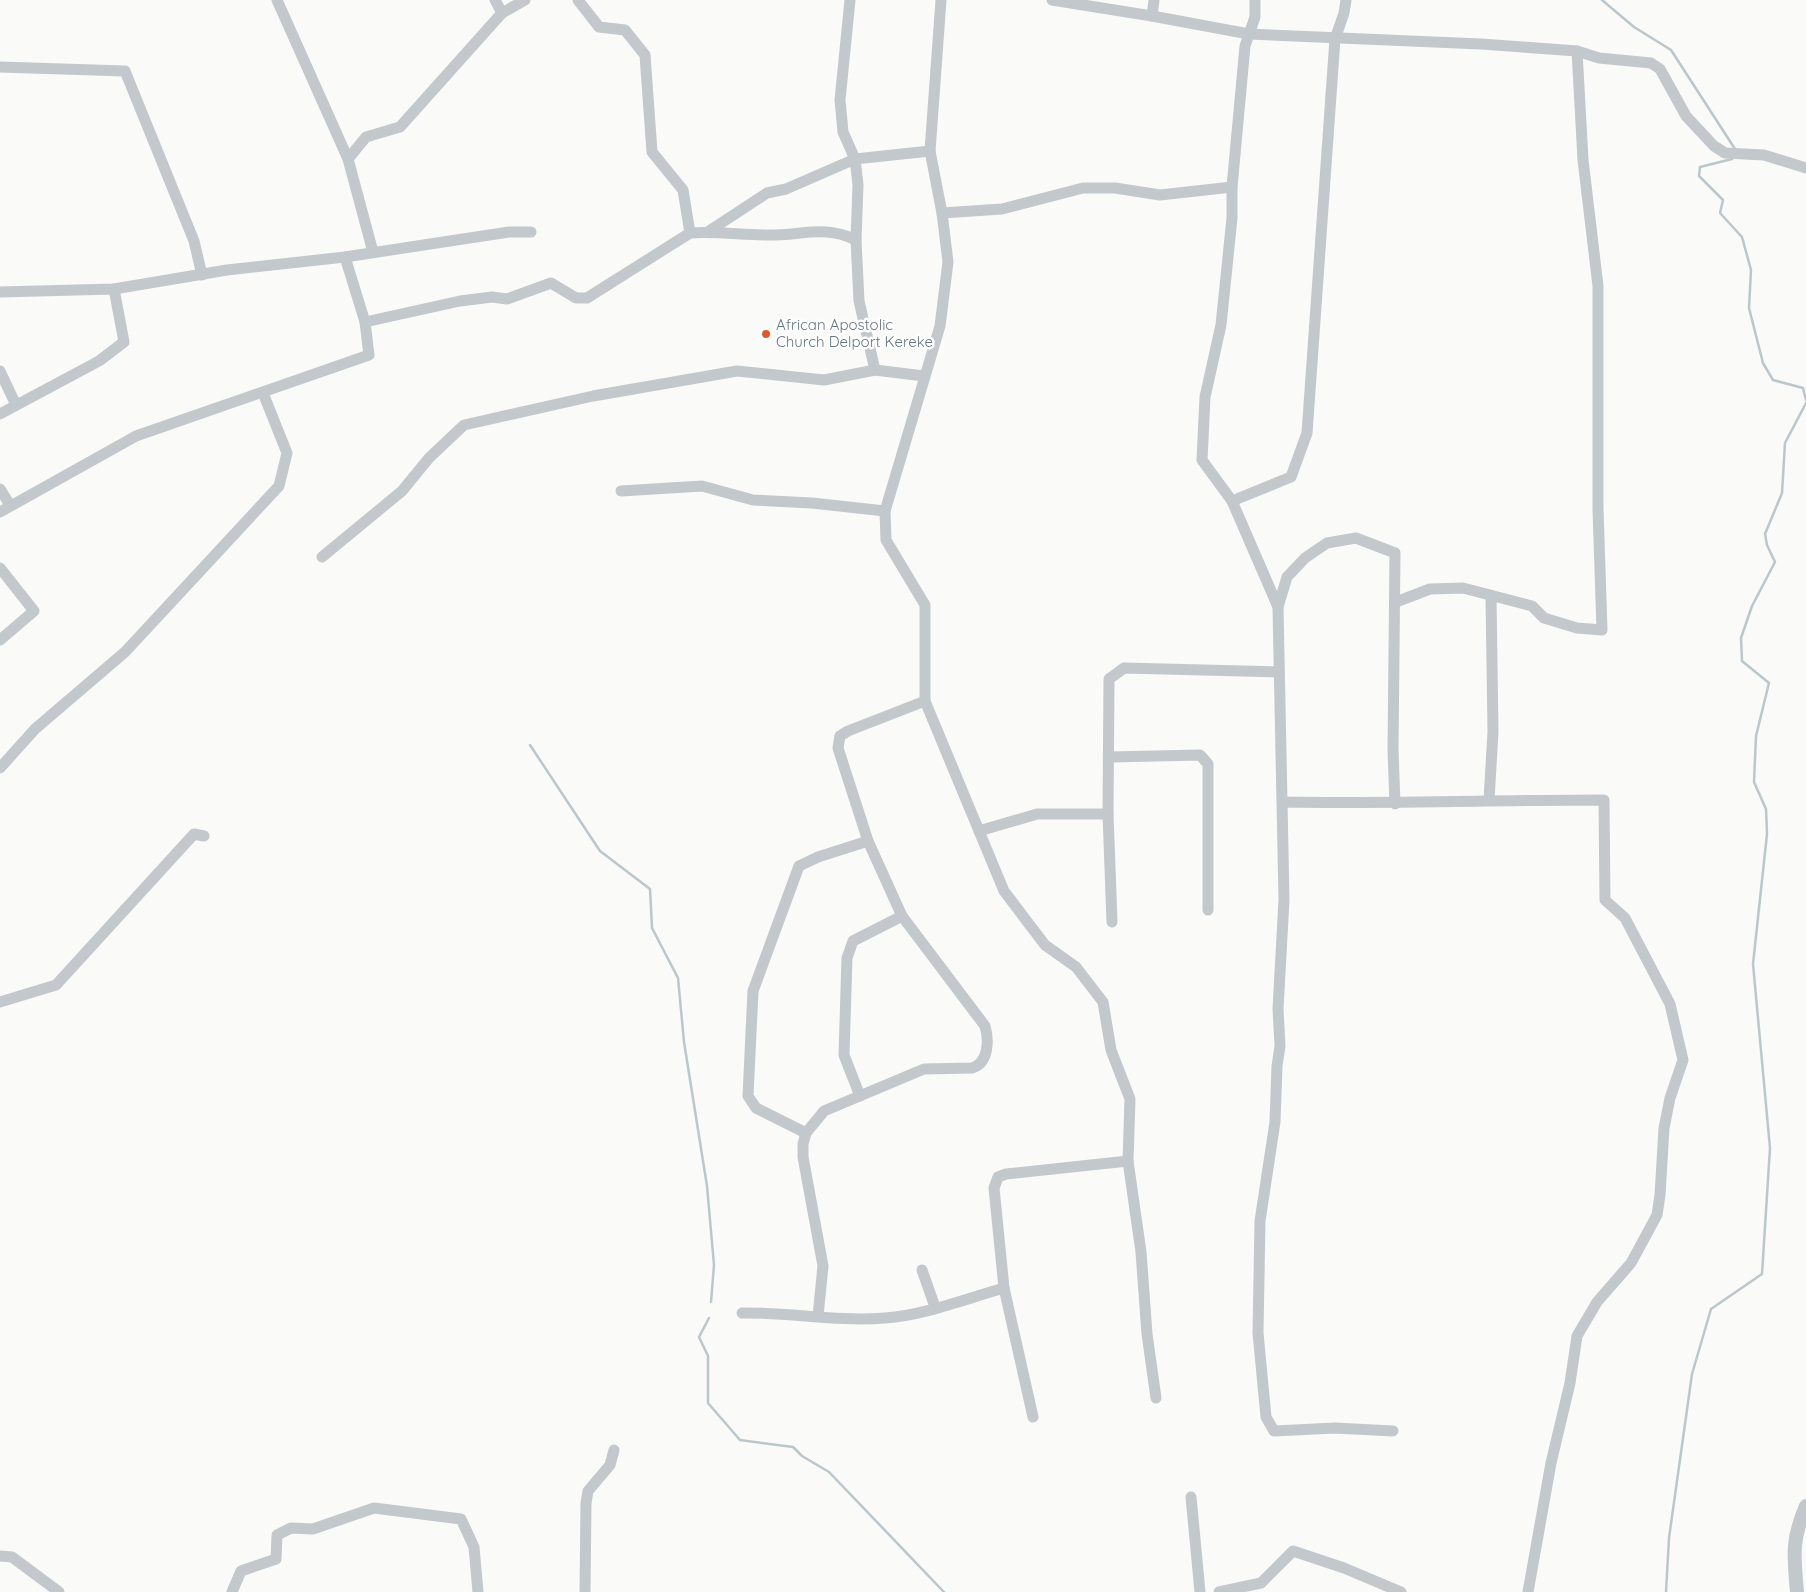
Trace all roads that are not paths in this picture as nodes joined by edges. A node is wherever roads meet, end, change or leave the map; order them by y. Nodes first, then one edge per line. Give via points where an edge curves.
1 (277, 0) edge
2 (495, 0) edge
3 (525, 0) edge
4 (578, 0) edge
5 (850, 0) edge
6 (940, 0) edge
7 (1052, 0) edge
8 (1154, 0) edge
9 (1255, 0) edge
10 (1346, 0) edge
11 (502, 13) junction
12 (1152, 16) junction
13 (1249, 34) junction
14 (1335, 39) junction
15 (1577, 51) junction
16 (1, 64) edge
17 (930, 151) junction
18 (348, 159) junction
19 (855, 159) junction
20 (1806, 168) edge
21 (1232, 187) junction
22 (942, 213) junction
23 (709, 231) junction
24 (531, 232) dead end
25 (690, 232) junction
26 (856, 240) junction
27 (373, 252) junction
28 (345, 257) junction
29 (202, 276) junction
30 (114, 289) junction
31 (0, 292) edge
32 (365, 322) junction
33 (874, 370) junction
34 (0, 371) edge
35 (924, 376) junction
36 (263, 393) junction
37 (16, 404) junction
38 (0, 414) edge
39 (0, 489) edge
40 (620, 491) dead end
41 (1232, 501) junction
42 (10, 505) junction
43 (885, 511) junction
44 (0, 512) edge
45 (322, 558) dead end
46 (0, 568) edge
47 (1491, 596) junction
48 (1396, 602) junction
49 (1278, 607) junction
50 (0, 640) edge
51 (1279, 672) junction
52 (925, 701) junction
53 (1110, 757) junction
54 (0, 768) edge
55 (1489, 800) junction
56 (1283, 802) junction
57 (1395, 804) junction
58 (1108, 814) junction
59 (979, 831) junction
60 (204, 836) dead end
61 (868, 841) junction
62 (1208, 910) dead end
63 (902, 916) junction
64 (1112, 922) dead end
65 (0, 1002) edge
66 (860, 1096) junction
67 (806, 1132) junction
68 (1128, 1161) junction
69 (922, 1270) dead end
70 (1004, 1288) junction
71 (935, 1307) junction
72 (742, 1313) dead end
73 (818, 1316) junction
74 (1156, 1398) dead end
75 (1033, 1417) dead end
76 (1393, 1430) dead end
77 (614, 1450) dead end
78 (1191, 1497) dead end
79 (1806, 1506) edge
80 (0, 1556) edge
81 (59, 1592) edge
82 (232, 1592) edge
83 (478, 1592) edge
84 (585, 1592) edge
85 (1200, 1592) edge
86 (1219, 1592) edge
87 (1401, 1592) edge
88 (1528, 1592) edge
89 (1797, 1592) edge

1 - 18 street
2 - 11 street
3 - 11 street
4 - 25 street via 599,27 625,30 645,55 652,152 683,190
5 - 19 street via 840,100 843,132
6 - 17 street
7 - 12 street
8 - 12 street
9 - 13 street via 1255,17
10 - 14 street
11 - 18 street via 400,128 366,137
12 - 13 street
13 - 14 street
13 - 21 street via 1245,46
14 - 15 street
14 - 41 street via 1307,433 1291,477
15 - 20 street via 1599,58 1651,63 1660,69 1686,116 1725,153 1764,155
15 - 47 street via 1583,160 1598,286 1598,509 1602,630 1560,623 1544,618 1532,606
16 - 29 street via 125,71 194,241
17 - 19 street
17 - 22 street
18 - 27 street
19 - 23 street via 786,189 767,193
19 - 26 street via 858,191
21 - 22 street via 1160,195 1115,188 1083,188 1002,209
21 - 41 street via 1221,325 1204,397 1202,460
22 - 35 street via 948,262 940,326
23 - 25 street
23 - 26 street via 776,235 827,230
24 - 27 street via 509,232
25 - 32 street via 586,298 576,298 551,283 507,299 492,297 460,301
26 - 33 street via 859,301
27 - 28 street
28 - 29 street via 227,270
28 - 32 street
29 - 30 street
30 - 31 street
30 - 37 street via 124,342 99,361
32 - 36 street via 370,355
33 - 35 street
33 - 45 street via 824,380 737,371 593,396 464,425 429,458 402,491
34 - 37 street
35 - 43 street
36 - 42 street via 136,436
36 - 54 street via 287,453 279,486 125,652 35,730
37 - 38 street
39 - 42 street
40 - 43 street via 702,486 753,500
41 - 49 street
42 - 44 street
43 - 52 street via 886,540 924,605
46 - 50 street via 34,611
47 - 48 street via 1463,588 1430,589
47 - 55 street via 1493,732
48 - 49 street via 1396,553 1356,538 1327,543 1305,558 1287,578
48 - 57 street
49 - 51 street
51 - 53 street via 1124,668 1109,678
51 - 56 street
52 - 59 street
52 - 61 street via 840,736 838,748
53 - 58 street
53 - 62 street via 1200,755 1208,764
55 - 57 street
55 - 88 street via 1604,800 1605,900 1625,918 1670,1004 1683,1060 1675,1077 1666,1120 1657,1216 1631,1263 1597,1302 1577,1336
56 - 57 street
56 - 76 street via 1284,928 1278,1009 1280,1046 1275,1122 1260,1221 1258,1333 1266,1417 1274,1431
58 - 59 street via 1037,814
58 - 64 street
59 - 68 street via 1004,891 1045,945 1076,967 1103,1002 1111,1050 1130,1099
60 - 65 street via 194,834 56,985
61 - 63 street
61 - 67 street via 799,866 753,991 748,1096 756,1108
63 - 66 street via 853,942 846,958 844,1055
63 - 66 street via 985,1026 988,1036 985,1057 972,1068 924,1069
66 - 67 street via 824,1110
67 - 73 street via 803,1157 823,1266
68 - 70 street via 1006,1174 998,1178 994,1188
68 - 74 street
69 - 71 street
70 - 71 street
70 - 75 street
71 - 73 street via 886,1318
72 - 73 street
77 - 84 street via 610,1465 588,1491
78 - 85 street
79 - 89 street via 1796,1529
80 - 81 street via 12,1558
82 - 83 street via 241,1571 276,1558 277,1535 291,1528 313,1529 374,1508 461,1519 474,1547
86 - 87 street via 1261,1583 1293,1551

